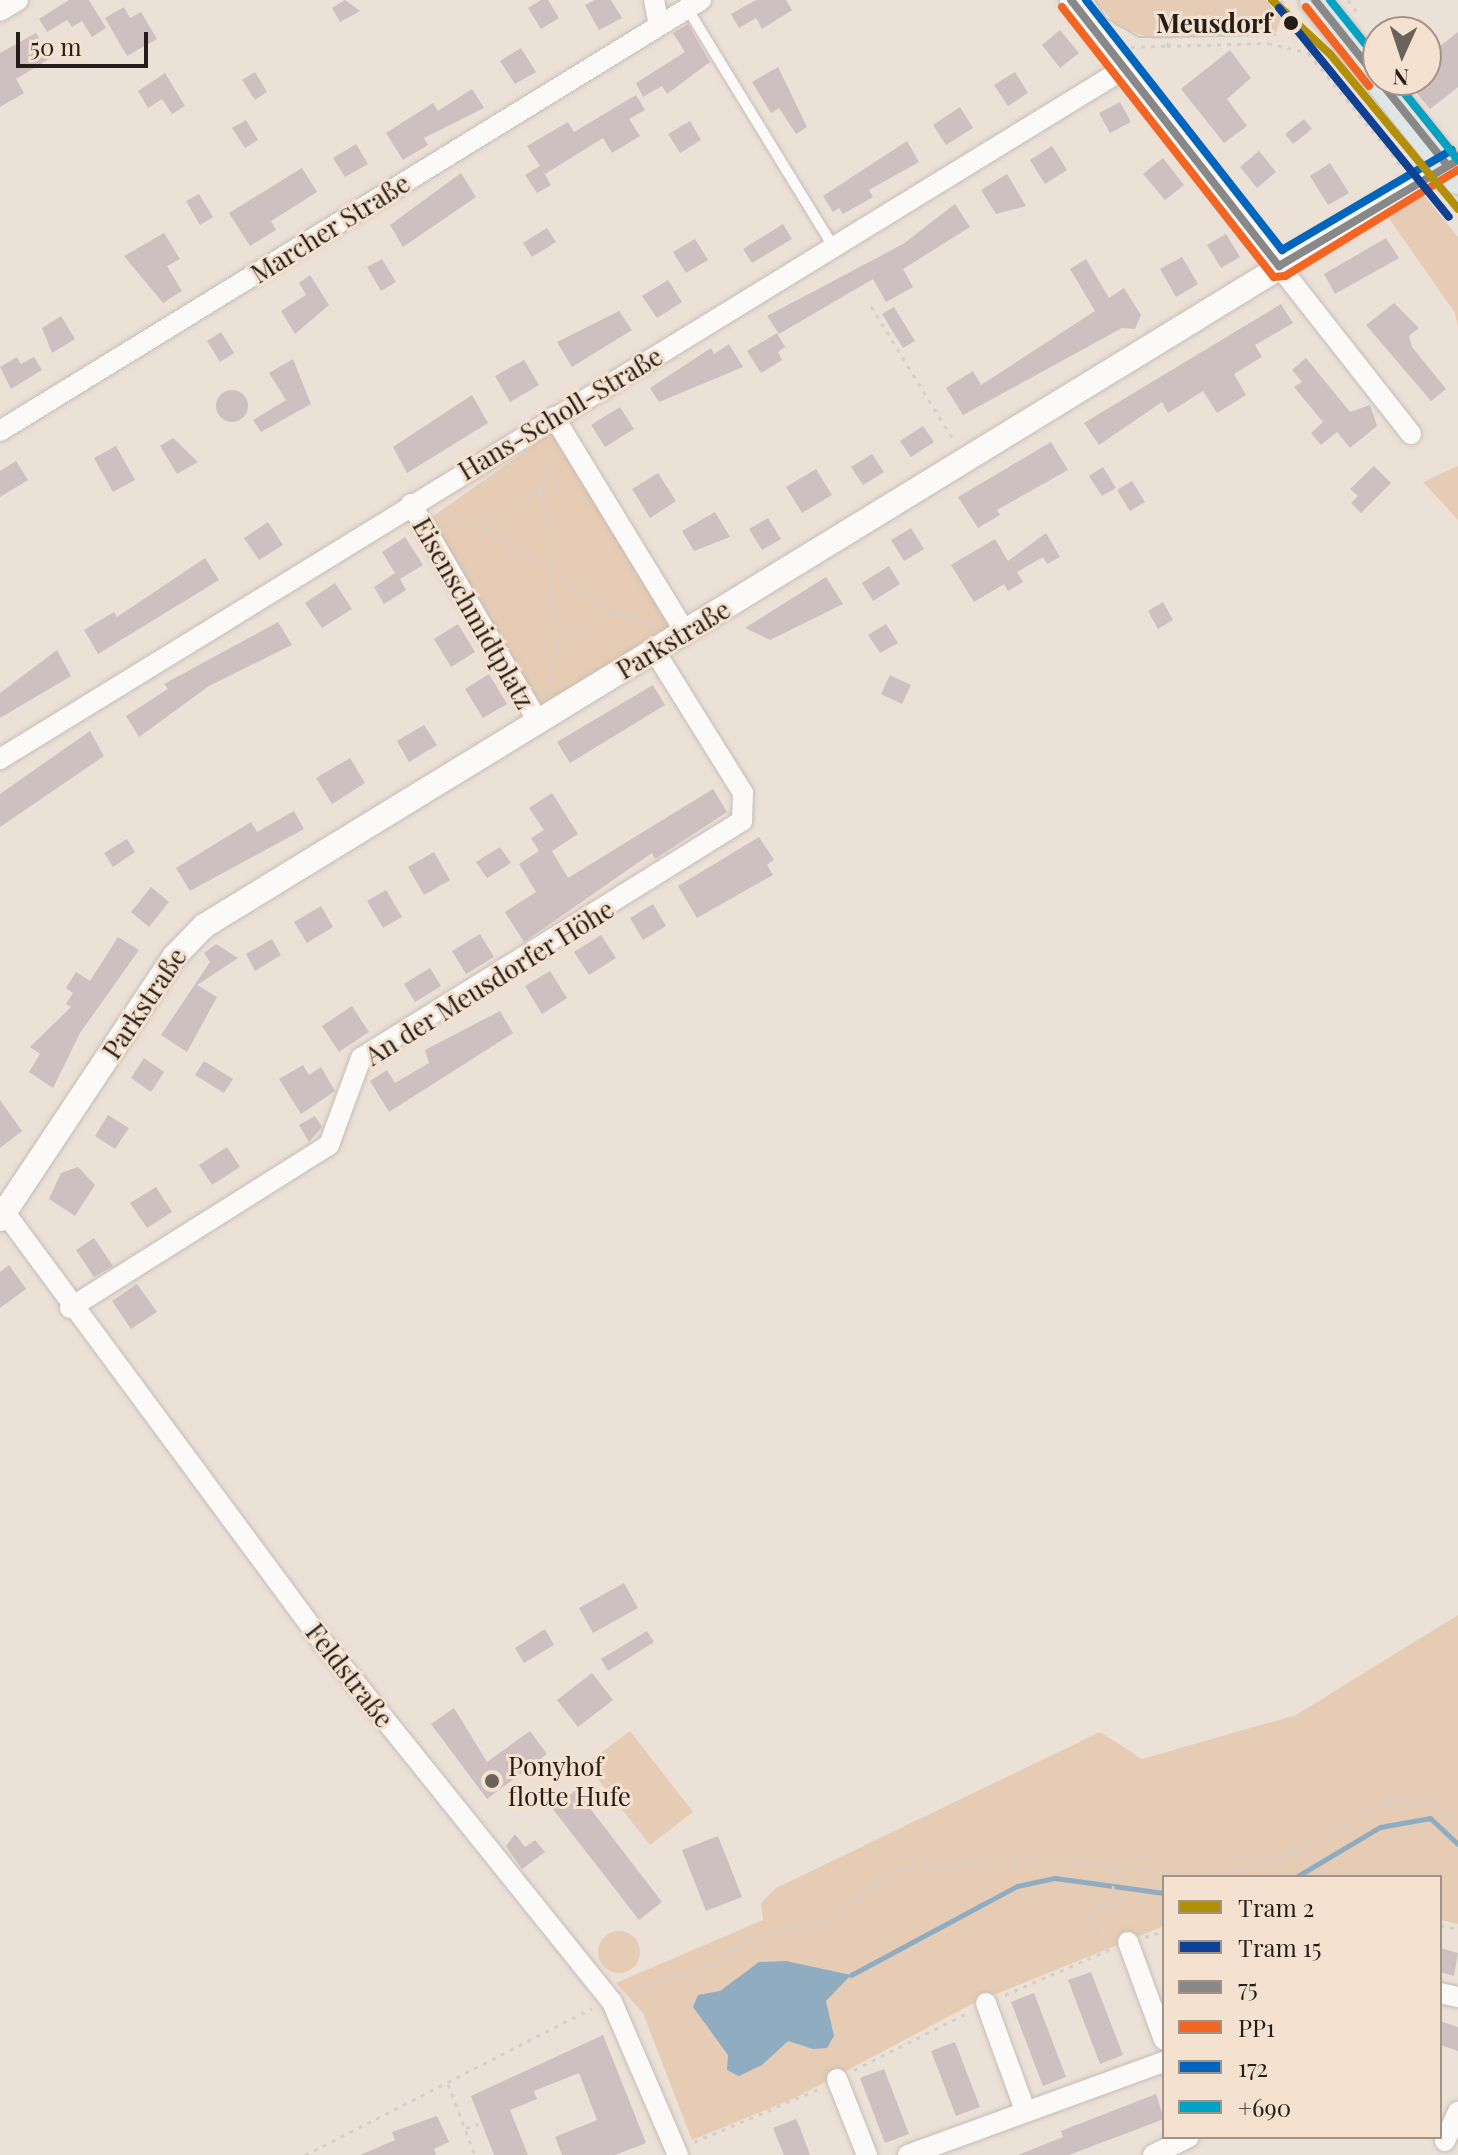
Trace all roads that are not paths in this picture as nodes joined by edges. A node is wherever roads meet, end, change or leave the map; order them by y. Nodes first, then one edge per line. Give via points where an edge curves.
1 (18, 0) edge
2 (654, 0) edge
3 (1070, 0) edge
4 (1315, 0) edge
5 (694, 4) edge
6 (0, 11) edge
7 (659, 25) junction
8 (1362, 60) edge
9 (1122, 70) junction
10 (1392, 96) edge
11 (1454, 168) edge
12 (833, 246) junction
13 (1279, 266) junction
14 (554, 417) junction
15 (0, 431) edge
16 (1411, 434) dead end
17 (411, 504) junction
18 (685, 632) junction
19 (654, 650) junction
20 (538, 721) junction
21 (0, 759) edge
22 (2, 1212) edge
23 (70, 1308) junction
24 (1128, 1942) road end
25 (1158, 2002) edge
26 (986, 2003) road end
27 (1162, 2027) edge
28 (1162, 2063) edge
29 (837, 2079) road end
30 (1025, 2110) junction
31 (1458, 2112) edge
32 (1185, 2139) edge
33 (1446, 2142) edge
34 (931, 2151) edge
35 (677, 2152) edge
36 (867, 2155) edge
37 (908, 2155) edge
38 (1153, 2155) edge

1 - 6 street
2 - 7 street
3 - 9 street
4 - 8 main road
5 - 7 street, Marcher Straße
5 - 12 lane
7 - 15 street, Marcher Straße
9 - 12 street, Hans-Scholl-Straße
9 - 13 street
10 - 11 main road
11 - 13 street, Parkstraße via 1415,182
12 - 14 street, Hans-Scholl-Straße
13 - 16 street
13 - 18 street, Parkstraße
14 - 17 street, Hans-Scholl-Straße
14 - 18 street
17 - 20 street, Eisenschmidtplatz
17 - 21 street, Hans-Scholl-Straße
18 - 19 street, Parkstraße
19 - 20 street, Parkstraße
19 - 23 street, An der Meusdorfer Höhe via 743,793 742,821 361,1058 329,1145
20 - 22 street, Parkstraße via 188,940
22 - 23 street, Feldstraße
23 - 35 street, Feldstraße via 321,1640 612,2002
24 - 25 street
25 - 27 street
26 - 30 street
28 - 30 street
29 - 36 street
30 - 34 street
31 - 33 street
32 - 38 street
34 - 37 street

